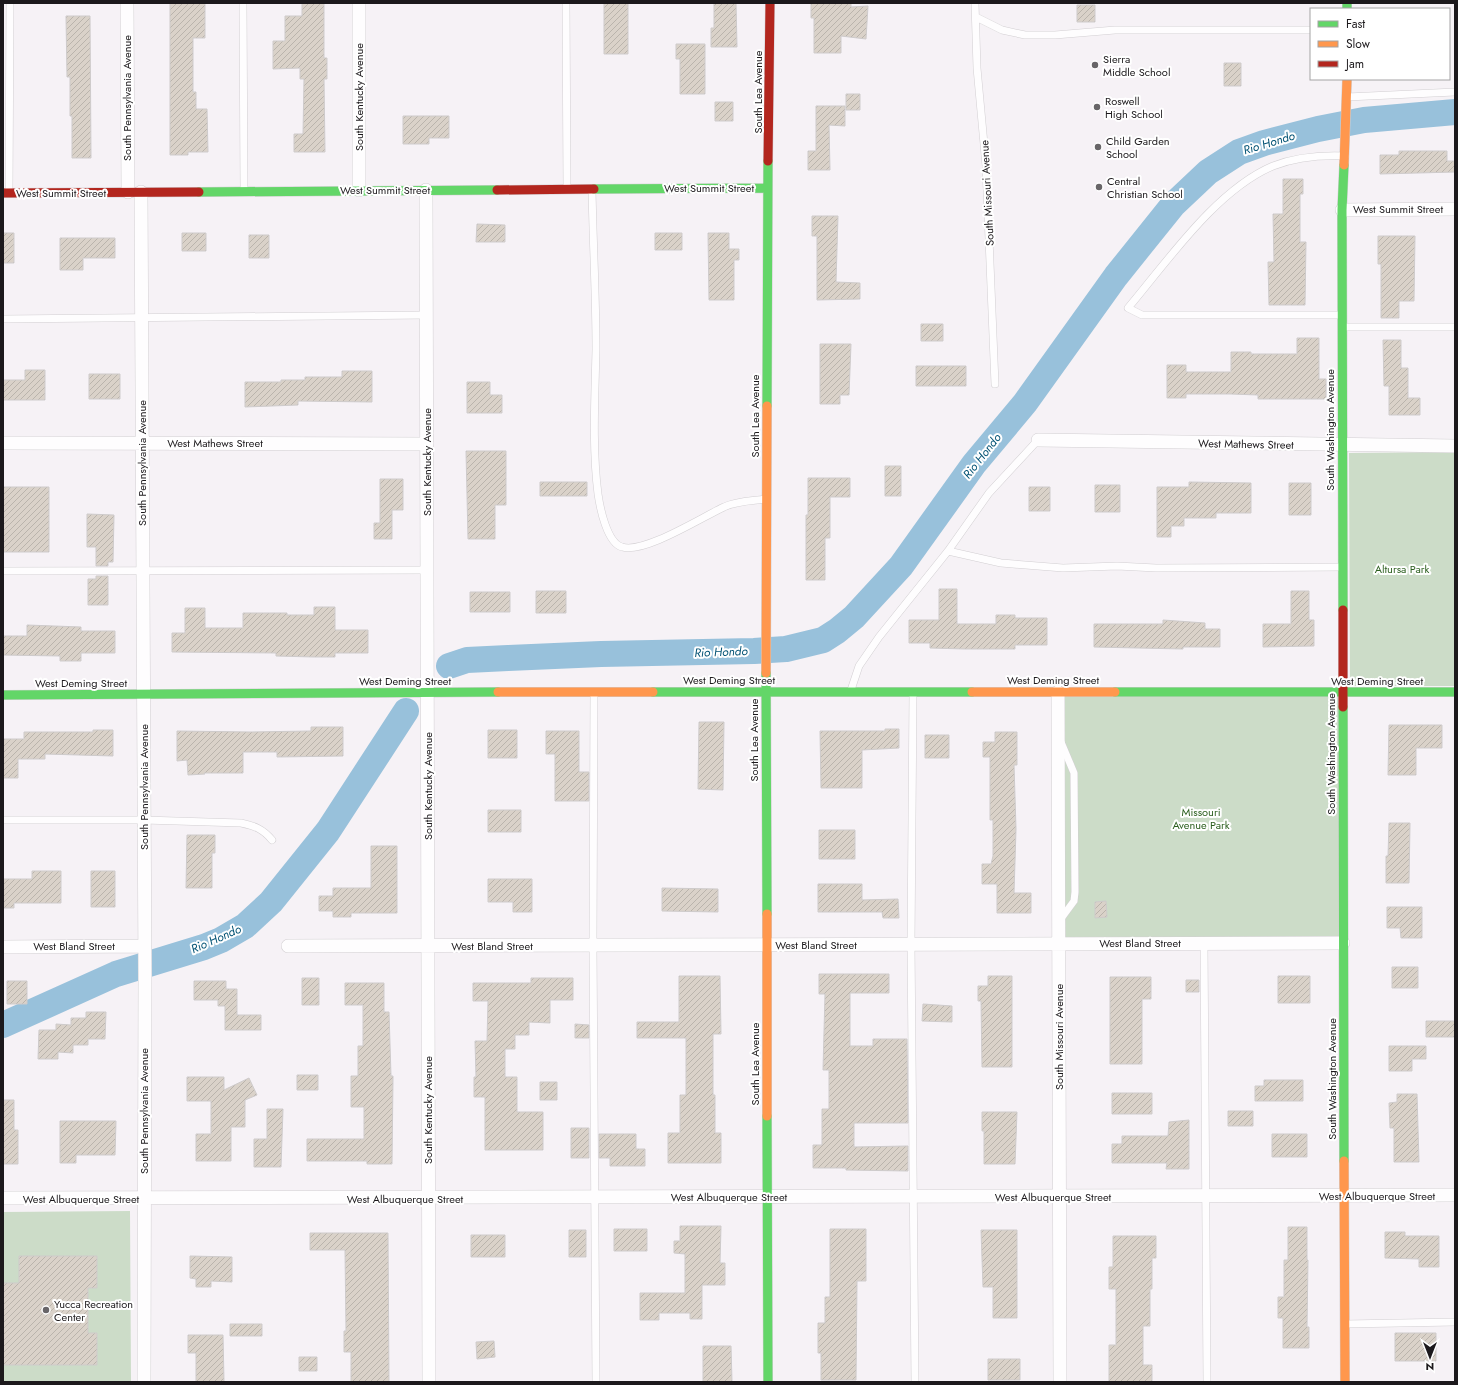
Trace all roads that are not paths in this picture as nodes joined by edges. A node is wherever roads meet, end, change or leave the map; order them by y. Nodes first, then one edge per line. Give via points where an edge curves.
1 (10, 3) edge
2 (127, 3) edge
3 (244, 3) edge
4 (359, 3) edge
5 (566, 3) edge
6 (770, 3) edge
7 (975, 3) edge
8 (976, 17) junction
9 (1310, 30) edge
10 (1347, 80) edge
11 (1455, 92) edge
12 (1347, 98) junction
13 (1345, 156) junction
14 (767, 188) junction
15 (567, 189) junction
16 (592, 189) junction
17 (359, 190) junction
18 (426, 190) junction
19 (244, 191) junction
20 (134, 192) junction
21 (6, 193) edge
22 (1455, 209) edge
23 (1342, 210) junction
24 (426, 315) junction
25 (1342, 315) junction
26 (141, 318) junction
27 (3, 319) edge
28 (1342, 327) junction
29 (1455, 327) edge
30 (995, 384) dead end
31 (1038, 440) joint
32 (3, 443) edge
33 (143, 443) junction
34 (427, 444) junction
35 (1342, 446) junction
36 (1455, 446) edge
37 (766, 499) junction
38 (948, 552) junction
39 (1342, 567) junction
40 (143, 570) junction
41 (427, 570) junction
42 (3, 571) edge
43 (427, 692) junction
44 (594, 692) junction
45 (766, 692) junction
46 (850, 692) junction
47 (913, 692) junction
48 (1058, 692) junction
49 (1455, 692) edge
50 (1343, 693) junction
51 (3, 695) edge
52 (143, 695) junction
53 (3, 820) edge
54 (144, 820) junction
55 (272, 840) dead end
56 (1204, 943) junction
57 (1343, 943) junction
58 (912, 944) junction
59 (1058, 944) junction
60 (766, 945) junction
61 (144, 946) junction
62 (288, 946) dead end
63 (593, 946) junction
64 (3, 947) edge
65 (428, 947) junction
66 (1206, 1196) junction
67 (1345, 1196) junction
68 (1455, 1196) edge
69 (914, 1197) junction
70 (1060, 1197) junction
71 (3, 1198) edge
72 (428, 1198) junction
73 (596, 1198) junction
74 (767, 1198) junction
75 (144, 1199) junction
76 (1455, 1322) edge
77 (1345, 1324) junction
78 (144, 1382) edge
79 (429, 1382) edge
80 (596, 1382) edge
81 (768, 1382) edge
82 (915, 1382) edge
83 (1060, 1382) edge
84 (1206, 1382) edge
85 (1345, 1382) edge

1 - 21 lane
2 - 20 street, South Pennsylvania Avenue
3 - 19 lane
4 - 17 street, South Kentucky Avenue
5 - 15 lane
6 - 14 street, South Lea Avenue
7 - 8 lane, South Missouri Avenue
8 - 9 lane via 1002,30 1025,35 1115,30
8 - 30 lane, South Missouri Avenue via 977,68 986,166
10 - 12 street, South Washington Avenue
11 - 12 lane
12 - 13 street, South Washington Avenue
13 - 23 street, South Washington Avenue
13 - 25 lane via 1311,156 1273,166 1255,175 1201,221 1128,308 1142,315
14 - 16 street, West Summit Street
14 - 37 street, South Lea Avenue
15 - 16 street, West Summit Street
15 - 18 street, West Summit Street
16 - 37 lane via 596,478 601,510 610,537 621,547 630,548 668,536 725,506
17 - 18 street, West Summit Street
17 - 19 street, West Summit Street
18 - 24 street, South Kentucky Avenue
19 - 20 street, West Summit Street
20 - 21 street, West Summit Street
20 - 26 street, South Pennsylvania Avenue
22 - 23 street, West Summit Street
23 - 25 street, South Washington Avenue
24 - 26 lane
24 - 34 street, South Kentucky Avenue
25 - 28 street, South Washington Avenue
26 - 27 lane
26 - 33 street, South Pennsylvania Avenue
28 - 29 lane
28 - 35 street, South Washington Avenue
31 - 35 street, West Mathews Street
31 - 38 lane via 989,493
32 - 33 street, West Mathews Street
33 - 34 street, West Mathews Street
33 - 40 street, South Pennsylvania Avenue
34 - 41 street, South Kentucky Avenue
35 - 36 street, West Mathews Street
35 - 39 street, South Washington Avenue
37 - 45 street, South Lea Avenue
38 - 39 lane via 1001,563 1063,568
38 - 46 lane via 879,636 859,666
39 - 50 street, South Washington Avenue
40 - 41 lane
40 - 42 lane
40 - 52 street, South Pennsylvania Avenue
41 - 43 street, South Kentucky Avenue
43 - 44 street, West Deming Street
43 - 52 street, West Deming Street
43 - 65 street, South Kentucky Avenue
44 - 45 street, West Deming Street
44 - 63 lane
45 - 46 street, West Deming Street
45 - 60 street, South Lea Avenue
46 - 47 street, West Deming Street
47 - 48 street, West Deming Street
47 - 58 lane
48 - 50 street, West Deming Street
48 - 59 street, South Missouri Avenue
49 - 50 street, West Deming Street
50 - 57 street, South Washington Avenue
51 - 52 street, West Deming Street
52 - 54 street, South Pennsylvania Avenue
53 - 54 lane
54 - 55 lane via 241,823 264,831
54 - 61 street, South Pennsylvania Avenue
56 - 57 street, West Bland Street
56 - 59 street, West Bland Street
56 - 66 lane
57 - 67 street, South Washington Avenue
58 - 59 street, West Bland Street
58 - 60 street, West Bland Street
58 - 69 lane
59 - 70 street, South Missouri Avenue
60 - 63 street, West Bland Street
60 - 74 street, South Lea Avenue
61 - 64 street, West Bland Street
61 - 75 street, South Pennsylvania Avenue
62 - 65 street, West Bland Street
63 - 65 street, West Bland Street
63 - 73 lane
65 - 72 street, South Kentucky Avenue
66 - 67 street, West Albuquerque Street
66 - 70 street, West Albuquerque Street
66 - 84 lane
67 - 68 street, West Albuquerque Street
67 - 77 street, South Washington Avenue
69 - 70 street, West Albuquerque Street
69 - 74 street, West Albuquerque Street
69 - 82 lane
70 - 83 street, South Missouri Avenue
71 - 75 street, West Albuquerque Street
72 - 73 street, West Albuquerque Street
72 - 75 street, West Albuquerque Street
72 - 79 street, South Kentucky Avenue
73 - 74 street, West Albuquerque Street
73 - 80 lane
74 - 81 street, South Lea Avenue
75 - 78 street, South Pennsylvania Avenue
76 - 77 lane
77 - 85 street, South Washington Avenue

